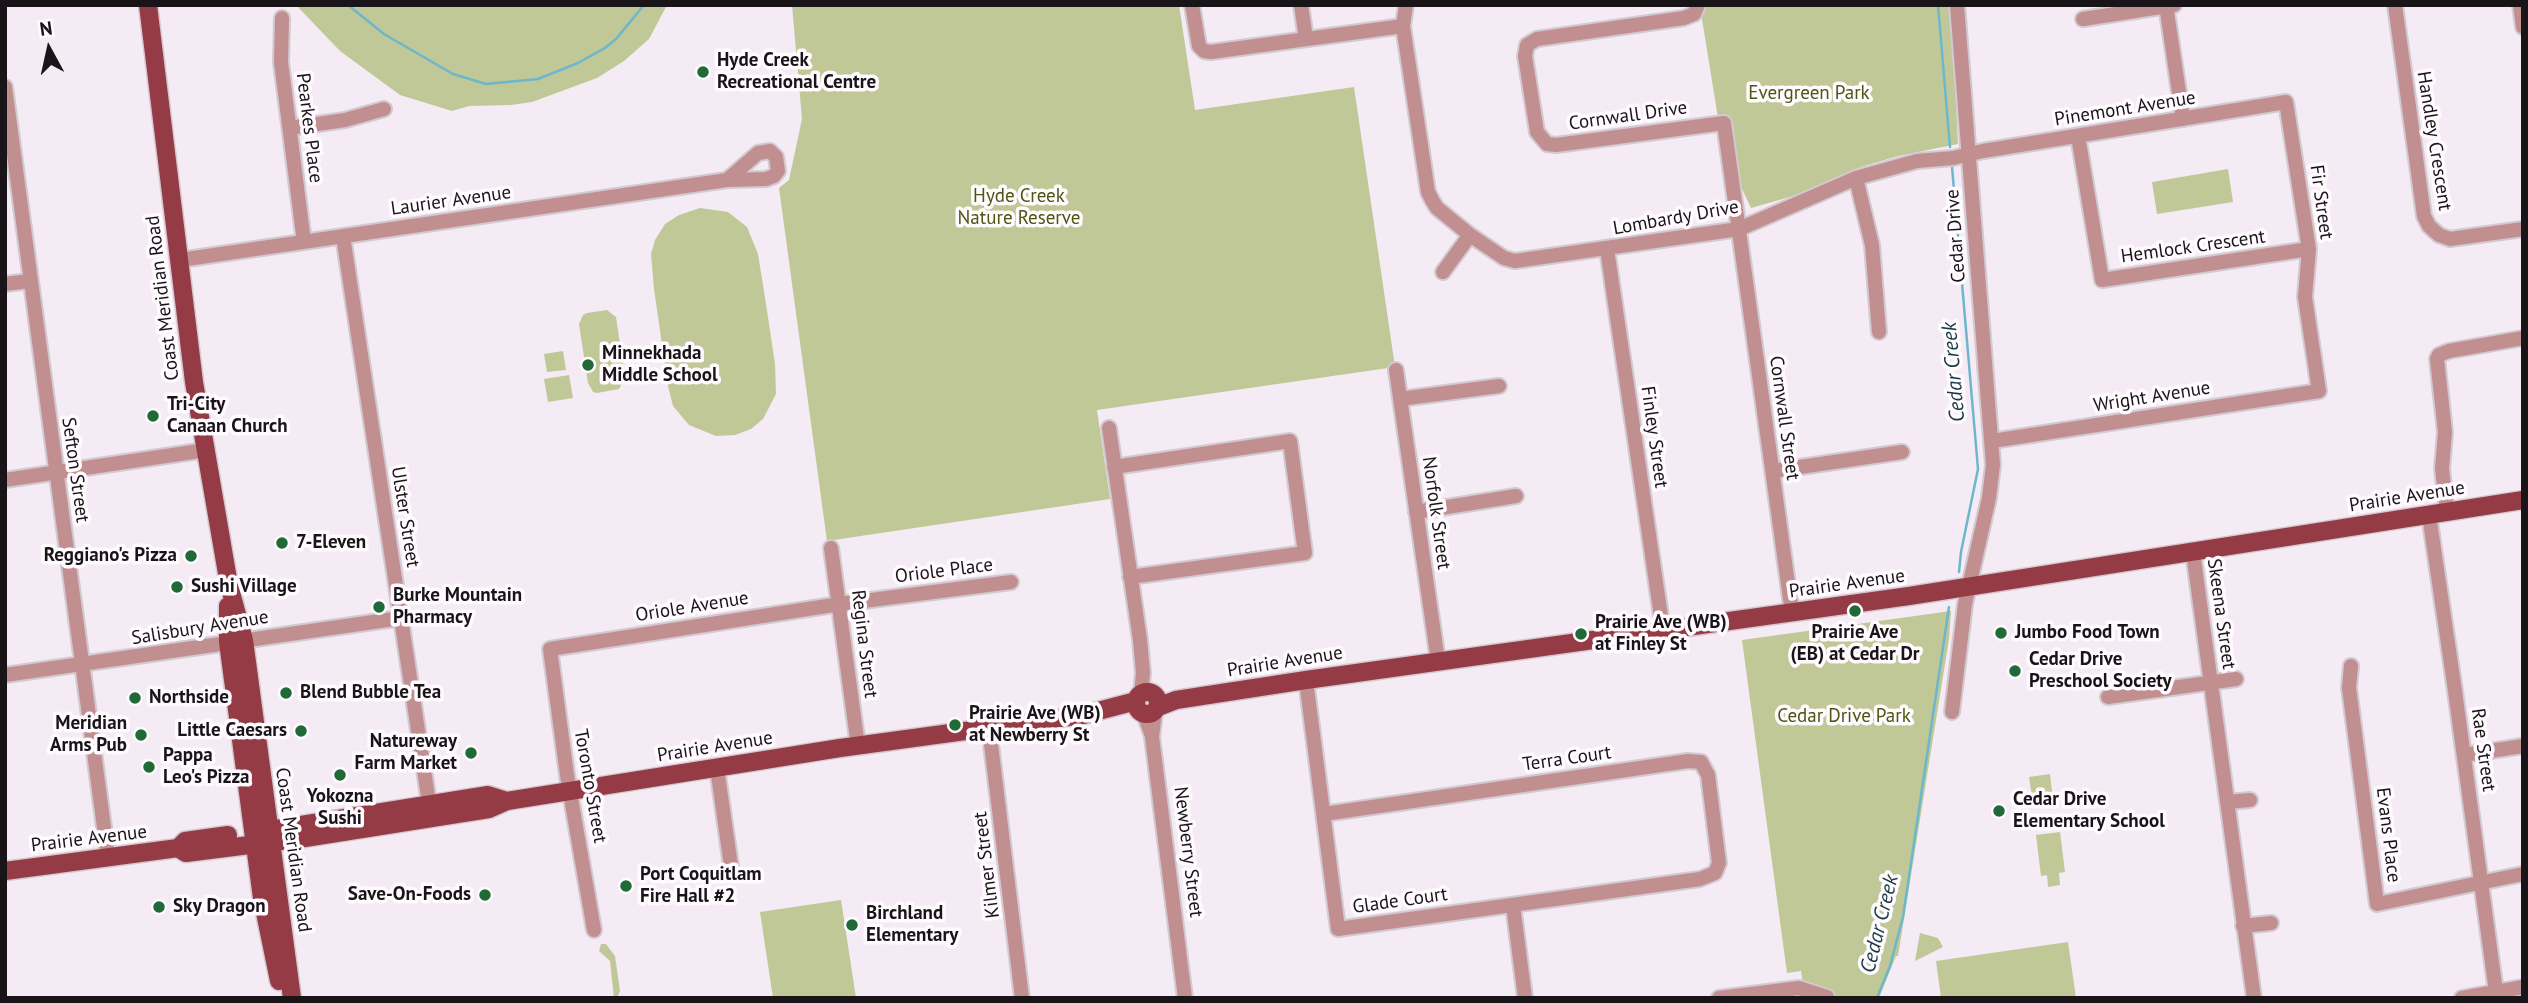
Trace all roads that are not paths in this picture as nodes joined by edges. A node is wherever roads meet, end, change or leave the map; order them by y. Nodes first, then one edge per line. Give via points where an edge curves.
1 (148, 5) edge
2 (1192, 5) edge
3 (1301, 5) edge
4 (1406, 5) edge
5 (1698, 5) edge
6 (1958, 5) edge
7 (2395, 5) edge
8 (2520, 5) edge
9 (2169, 6) edge
10 (282, 18) dead end
11 (2083, 19) dead end
12 (1403, 26) junction
13 (2523, 27) edge
14 (1306, 39) junction
15 (5, 87) edge
16 (2286, 102) joint
17 (384, 109) dead end
18 (2183, 118) junction
19 (290, 128) junction
20 (2078, 136) junction
21 (1969, 154) junction
22 (1856, 178) junction
23 (727, 180) dead end
24 (1739, 229) junction
25 (2523, 229) edge
26 (1469, 235) junction
27 (343, 236) junction
28 (304, 242) junction
29 (1607, 249) junction
30 (2309, 249) junction
31 (180, 260) junction
32 (1443, 272) dead end
33 (30, 281) junction
34 (5, 284) edge
35 (1879, 332) dead end
36 (2523, 338) edge
37 (1396, 370) dead end
38 (1499, 386) dead end
39 (2319, 391) joint
40 (1400, 399) junction
41 (1109, 428) dead end
42 (1992, 440) junction
43 (206, 450) junction
44 (1902, 452) dead end
45 (1114, 467) junction
46 (1773, 471) junction
47 (56, 472) junction
48 (5, 480) edge
49 (1516, 496) dead end
50 (2523, 500) edge
51 (2448, 511) junction
52 (1416, 512) junction
53 (2429, 515) junction
54 (831, 548) dead end
55 (2193, 552) junction
56 (1130, 577) junction
57 (1011, 582) dead end
58 (1968, 587) junction
59 (840, 604) junction
60 (1792, 613) junction
61 (401, 618) junction
62 (1663, 630) junction
63 (236, 641) junction
64 (550, 649) joint
65 (1438, 661) junction
66 (83, 665) junction
67 (2351, 666) dead end
68 (5, 676) edge
69 (2236, 679) dead end
70 (1306, 680) junction
71 (2211, 682) junction
72 (2108, 697) dead end
73 (1147, 703) junction
74 (1952, 712) dead end
75 (989, 728) junction
76 (858, 746) junction
77 (2523, 747) edge
78 (2464, 755) junction
79 (717, 768) junction
80 (570, 792) junction
81 (2250, 800) dead end
82 (507, 801) junction
83 (429, 803) junction
84 (2227, 803) junction
85 (1324, 814) junction
86 (262, 837) junction
87 (305, 838) junction
88 (108, 857) junction
89 (730, 866) dead end
90 (5, 871) edge
91 (275, 873) junction
92 (1715, 873) joint
93 (2523, 874) edge
94 (2482, 884) junction
95 (1513, 905) junction
96 (2271, 923) dead end
97 (2243, 926) junction
98 (594, 930) dead end
99 (2523, 987) edge
100 (2496, 992) junction
101 (1735, 997) edge
102 (1827, 997) edge
103 (282, 998) edge
104 (292, 998) edge
105 (1022, 998) edge
106 (1185, 998) edge
107 (1525, 998) edge
108 (1719, 998) edge
109 (2254, 998) edge
110 (2462, 998) edge

1 - 31 main road, Coast Meridian Road
2 - 14 street via 1200,48 1211,52
3 - 14 street
4 - 12 street, Lombardy Drive
5 - 24 street, Cornwall Drive via 1694,14 1684,18 1530,43 1525,56 1537,132 1543,142 1556,145 1724,123
6 - 21 street, Cedar Drive
7 - 25 street, Handley Crescent via 2428,226 2450,239
8 - 13 street
9 - 11 street
9 - 18 street
10 - 19 street, Pearkes Place via 281,62
12 - 14 street
12 - 26 street, Lombardy Drive via 1428,192 1437,208
15 - 33 street, Sefton Street
16 - 18 street, Pinemont Avenue
16 - 30 street, Fir Street
17 - 19 street
18 - 20 street, Pinemont Avenue
19 - 28 street, Pearkes Place
20 - 21 street, Pinemont Avenue
20 - 30 street, Hemlock Crescent via 2102,280
21 - 22 street, Lombardy Drive via 1917,161
21 - 42 street, Cedar Drive
22 - 24 street, Lombardy Drive
22 - 35 street via 1872,245
23 - 27 street, Laurier Avenue
24 - 29 street, Lombardy Drive
24 - 46 street, Cornwall Street
26 - 29 street, Lombardy Drive via 1515,261
26 - 32 street
27 - 28 street, Laurier Avenue
27 - 61 street, Ulster Street
28 - 31 street, Laurier Avenue
29 - 62 street, Finley Street
30 - 39 street, Fir Street via 2305,297
31 - 43 main road, Coast Meridian Road
33 - 34 street
33 - 47 street, Sefton Street
36 - 51 street via 2449,351 2437,359
37 - 40 street, Norfolk Street
38 - 40 street
39 - 42 street, Wright Avenue
40 - 52 street, Norfolk Street
41 - 45 street, Newberry Street
42 - 58 street, Cedar Drive via 1989,498
43 - 47 street
43 - 63 main road, Coast Meridian Road
44 - 46 street
45 - 56 street, Newberry Street
45 - 56 street via 1290,441 1305,553
46 - 60 street, Cornwall Street
47 - 48 street
47 - 66 street, Sefton Street
49 - 52 street
50 - 51 main road, Prairie Avenue
51 - 53 main road, Prairie Avenue
52 - 65 street, Norfolk Street
53 - 55 main road, Prairie Avenue
53 - 78 street, Rae Street
54 - 59 street, Regina Street
55 - 58 main road, Prairie Avenue
55 - 71 street, Skeena Street
56 - 73 street, Newberry Street
57 - 59 street, Oriole Place
58 - 60 main road, Prairie Avenue
58 - 74 street, Cedar Drive
59 - 64 street, Oriole Avenue
59 - 76 street, Regina Street
60 - 62 main road, Prairie Avenue
61 - 63 street, Salisbury Avenue
61 - 83 street, Ulster Street
62 - 65 main road, Prairie Avenue
63 - 66 street, Salisbury Avenue
63 - 86 main road, Coast Meridian Road
64 - 80 street, Toronto Street
65 - 70 main road, Prairie Avenue
66 - 68 street, Salisbury Avenue
66 - 88 street, Sefton Street
67 - 94 street, Evans Place via 2349,688 2377,904
69 - 71 street, Skeena Street
70 - 73 main road, Prairie Avenue
70 - 85 street, Glade Court
71 - 72 street
71 - 84 street, Skeena Street
73 - 75 main road, Prairie Avenue
73 - 106 street, Newberry Street
75 - 76 main road, Prairie Avenue
75 - 105 street, Kilmer Street
76 - 79 main road, Prairie Avenue
77 - 78 street
78 - 94 street, Rae Street
79 - 80 main road, Prairie Avenue
79 - 89 street
80 - 82 main road, Prairie Avenue
80 - 98 street, Toronto Street
81 - 84 street
82 - 83 main road, Prairie Avenue via 488,795
82 - 87 main road, Prairie Avenue via 489,809
83 - 86 main road, Prairie Avenue
84 - 97 street, Skeena Street
85 - 92 street, Terra Court via 1701,762 1708,775 1719,863
85 - 95 street, Glade Court via 1338,929
86 - 87 main road, Prairie Avenue
86 - 88 main road, Prairie Avenue via 185,841 178,848
86 - 91 main road, Coast Meridian Road
86 - 103 main road, Coast Meridian Road via 262,898
87 - 91 main road
88 - 90 main road, Prairie Avenue
91 - 104 main road, Coast Meridian Road
92 - 95 street, Glade Court via 1700,879
93 - 94 street
94 - 100 street, Rae Street
95 - 107 street
96 - 97 street
97 - 109 street, Skeena Street
99 - 100 street
100 - 110 street
101 - 102 street via 1799,988
101 - 108 street

